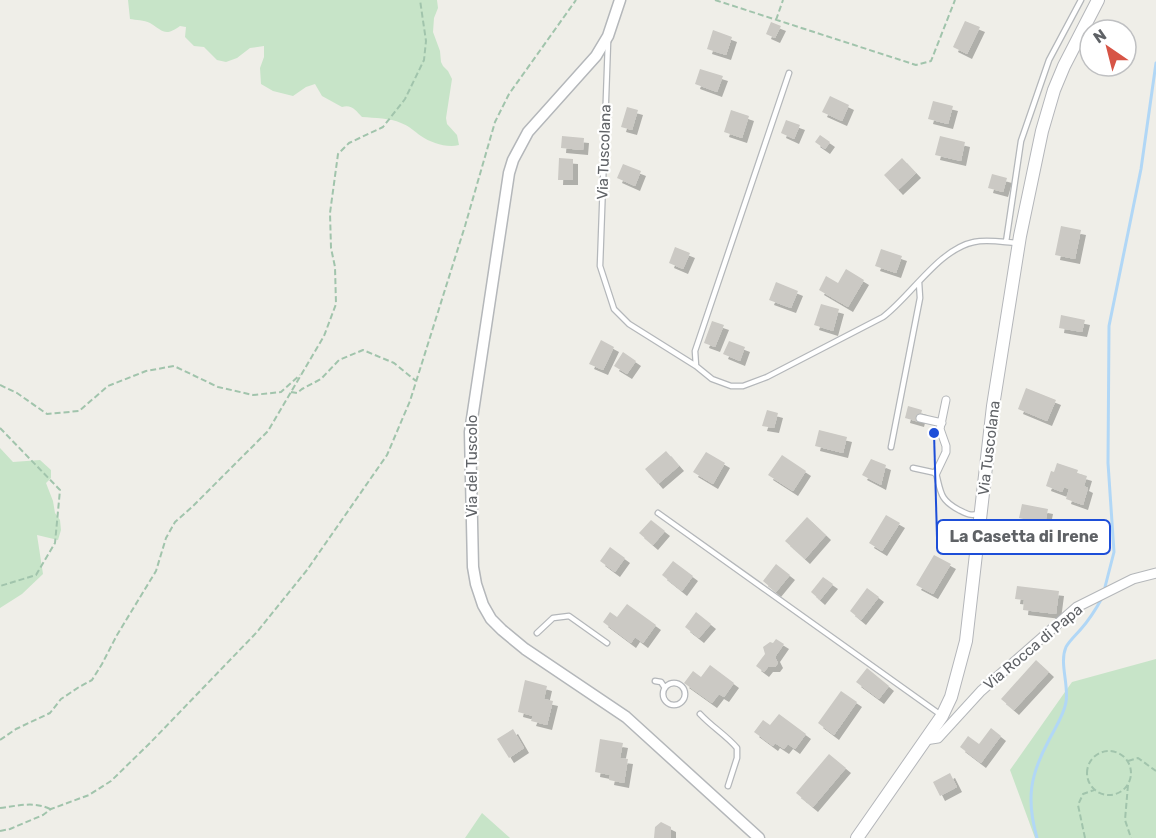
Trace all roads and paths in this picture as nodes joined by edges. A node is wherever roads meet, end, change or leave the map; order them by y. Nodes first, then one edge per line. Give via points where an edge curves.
1 (420, 0) edge
2 (576, 0) edge
3 (620, 0) edge
4 (715, 0) edge
5 (783, 0) edge
6 (955, 0) edge
7 (1081, 0) edge
8 (1098, 0) edge
9 (776, 20) junction
10 (608, 36) junction
11 (789, 73) dead end
12 (1012, 243) junction
13 (919, 282) junction
14 (696, 366) junction
15 (302, 373) junction
16 (417, 381) junction
17 (0, 385) edge
18 (291, 392) junction
19 (946, 400) dead end
20 (920, 418) dead end
21 (942, 423) junction
22 (0, 428) edge
23 (891, 447) dead end
24 (913, 468) dead end
25 (936, 473) junction
26 (658, 513) dead end
27 (981, 514) junction
28 (1156, 573) edge
29 (0, 586) edge
30 (537, 633) dead end
31 (607, 643) dead end
32 (655, 681) dead end
33 (665, 688) junction
34 (700, 714) dead end
35 (942, 716) junction
36 (0, 740) edge
37 (925, 740) junction
38 (1128, 762) junction
39 (1156, 771) edge
40 (1128, 784) junction
41 (728, 786) dead end
42 (1094, 790) junction
43 (0, 808) edge
44 (51, 809) junction
45 (0, 831) edge
46 (759, 838) edge
47 (857, 838) edge
48 (1085, 838) edge
49 (1131, 838) edge

1 - 15 path via 426,41 424,60 405,99 383,128 349,143 338,154 330,213 336,304 324,336
2 - 16 path via 509,94 495,122
3 - 10 street, Via del Tuscolo
4 - 9 path
5 - 9 path
6 - 9 path via 931,61 916,65
7 - 12 lane via 1049,60 1021,141
8 - 12 main road, Via Tuscolana via 1050,103
10 - 14 lane, Via Tuscolana via 600,267 614,309 629,324
10 - 46 street, Via del Tuscolo via 596,56 528,132 509,173 470,432 476,584 483,605 502,630 626,717
11 - 14 lane via 695,351
12 - 13 lane, Via Tuscolana via 971,242 949,253
12 - 27 main road, Via Tuscolana
13 - 14 lane, Via Tuscolana via 883,317 757,381 731,386 712,379
13 - 23 lane via 920,298
15 - 17 path via 281,392 253,395 218,387 174,366 146,371 108,386 79,411 47,414
15 - 18 path
16 - 18 path via 394,363 363,350 339,360 321,379 297,393
16 - 44 path via 387,455 307,570 257,632 111,781 89,795
18 - 36 path via 268,431 176,522 165,538 156,571 92,680 61,699 51,712
19 - 21 street
20 - 21 street
21 - 25 street via 946,452
22 - 29 path via 60,489 55,543 46,559 36,574
24 - 25 lane
25 - 27 lane via 947,504 970,516
26 - 35 lane
27 - 35 main road, Via Tuscolana via 966,641
28 - 37 street, Via Rocca di Papa via 1132,579 1077,607 981,691 938,738
30 - 31 lane via 553,618 569,616
32 - 33 lane
33 - 33 lane via 666,702 677,705 683,700 680,685
34 - 41 lane via 737,748
35 - 37 main road, Via Tuscolana
37 - 47 main road, Via Tuscolana
38 - 39 path via 1138,758
38 - 40 path
38 - 42 path via 1116,752 1095,756 1087,769
40 - 42 path via 1112,795
40 - 49 path via 1125,820
42 - 48 path via 1083,794 1078,805
43 - 44 path via 32,804
44 - 45 path

